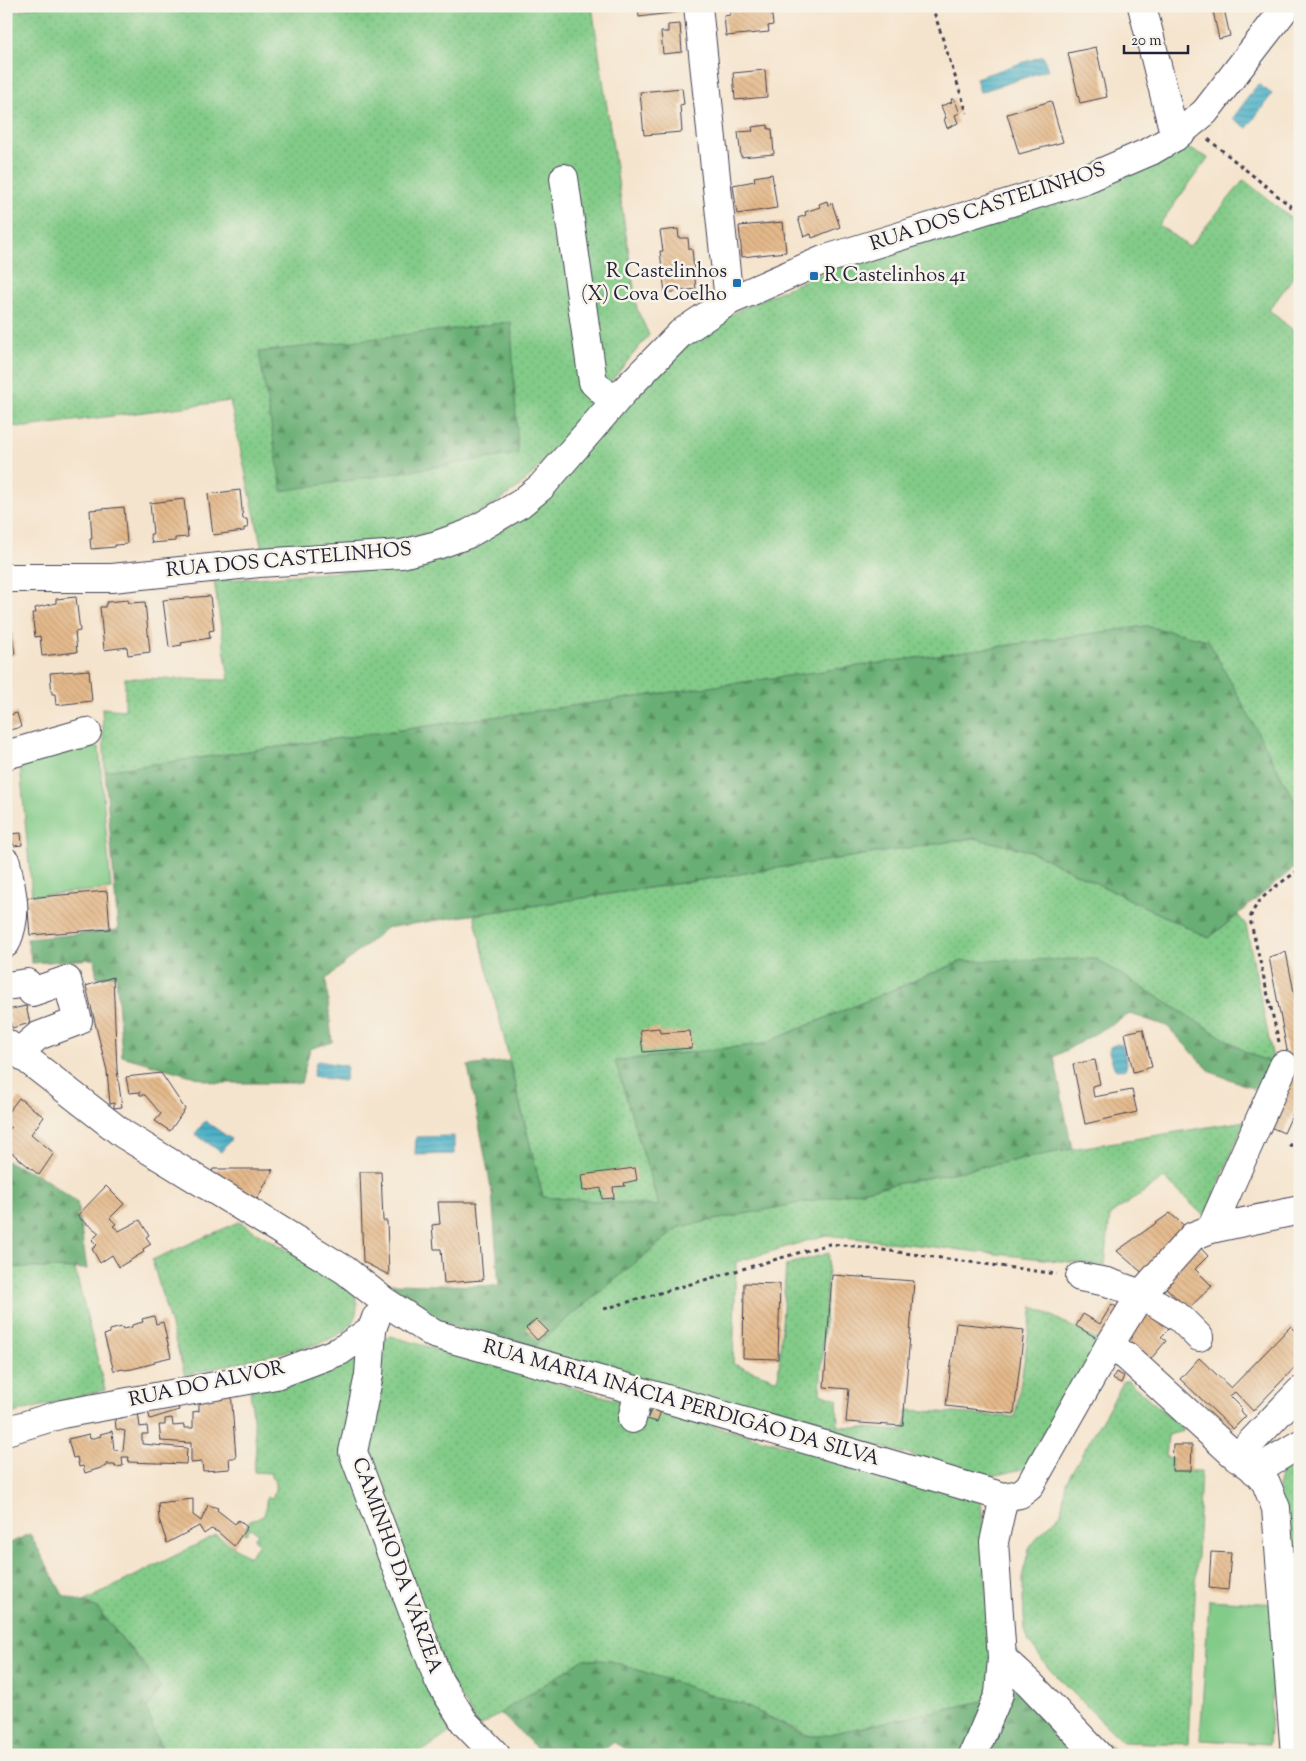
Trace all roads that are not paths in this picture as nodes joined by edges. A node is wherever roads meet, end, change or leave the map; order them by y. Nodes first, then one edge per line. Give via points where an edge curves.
1 (698, 6) edge
2 (1142, 6) edge
3 (1287, 6) edge
4 (1183, 131) junction
5 (564, 178) dead end
6 (729, 300) junction
7 (614, 402) junction
8 (6, 578) edge
9 (87, 732) dead end
10 (6, 756) edge
11 (6, 862) edge
12 (8, 936) edge
13 (19, 989) edge
14 (13, 1047) edge
15 (1284, 1065) road end
16 (1300, 1210) edge
17 (1210, 1229) junction
18 (1080, 1277) road end
19 (1140, 1294) junction
20 (384, 1301) junction
21 (372, 1329) junction
22 (1199, 1337) dead end
23 (1109, 1346) junction
24 (639, 1391) junction
25 (1300, 1391) edge
26 (632, 1419) dead end
27 (6, 1431) edge
28 (1300, 1444) edge
29 (1246, 1464) junction
30 (1004, 1497) junction
31 (1002, 1658) junction
32 (496, 1755) edge
33 (972, 1755) edge
34 (1098, 1755) edge
35 (1295, 1755) edge

1 - 6 street
2 - 4 street
3 - 4 street, RUA DOS CASTELINHOS via 1205,112
4 - 6 street, RUA DOS CASTELINHOS via 1151,151 1086,180 823,260
5 - 7 street via 593,382
6 - 7 street, RUA DOS CASTELINHOS via 681,333
7 - 8 street, RUA DOS CASTELINHOS via 541,487 520,504 468,534 437,545 402,554 259,563 112,578
9 - 10 street
11 - 12 street via 14,910
13 - 14 street via 67,980 78,1021
14 - 20 street, RUA MARIA INÁCIA PERDIGÃO DA SILVA via 123,1134 345,1270
15 - 17 street
16 - 17 street
17 - 19 street via 1193,1236
18 - 19 street via 1107,1282
19 - 22 street via 1180,1318
19 - 23 street
20 - 21 street
20 - 24 street, RUA MARIA INÁCIA PERDIGÃO DA SILVA via 434,1334
21 - 27 street, RUA DO ALVOR via 340,1350 276,1375 62,1414
21 - 32 street, CAMINHO DA VÁRZEA via 369,1376 353,1452 439,1681 464,1723
23 - 29 street via 1126,1356
23 - 30 street via 1029,1488 1020,1494
24 - 26 street
24 - 30 street, RUA MARIA INÁCIA PERDIGÃO DA SILVA
25 - 29 street
28 - 29 street
29 - 35 street via 1266,1483 1276,1508
30 - 31 street via 994,1542
31 - 33 street via 999,1694
31 - 34 street

